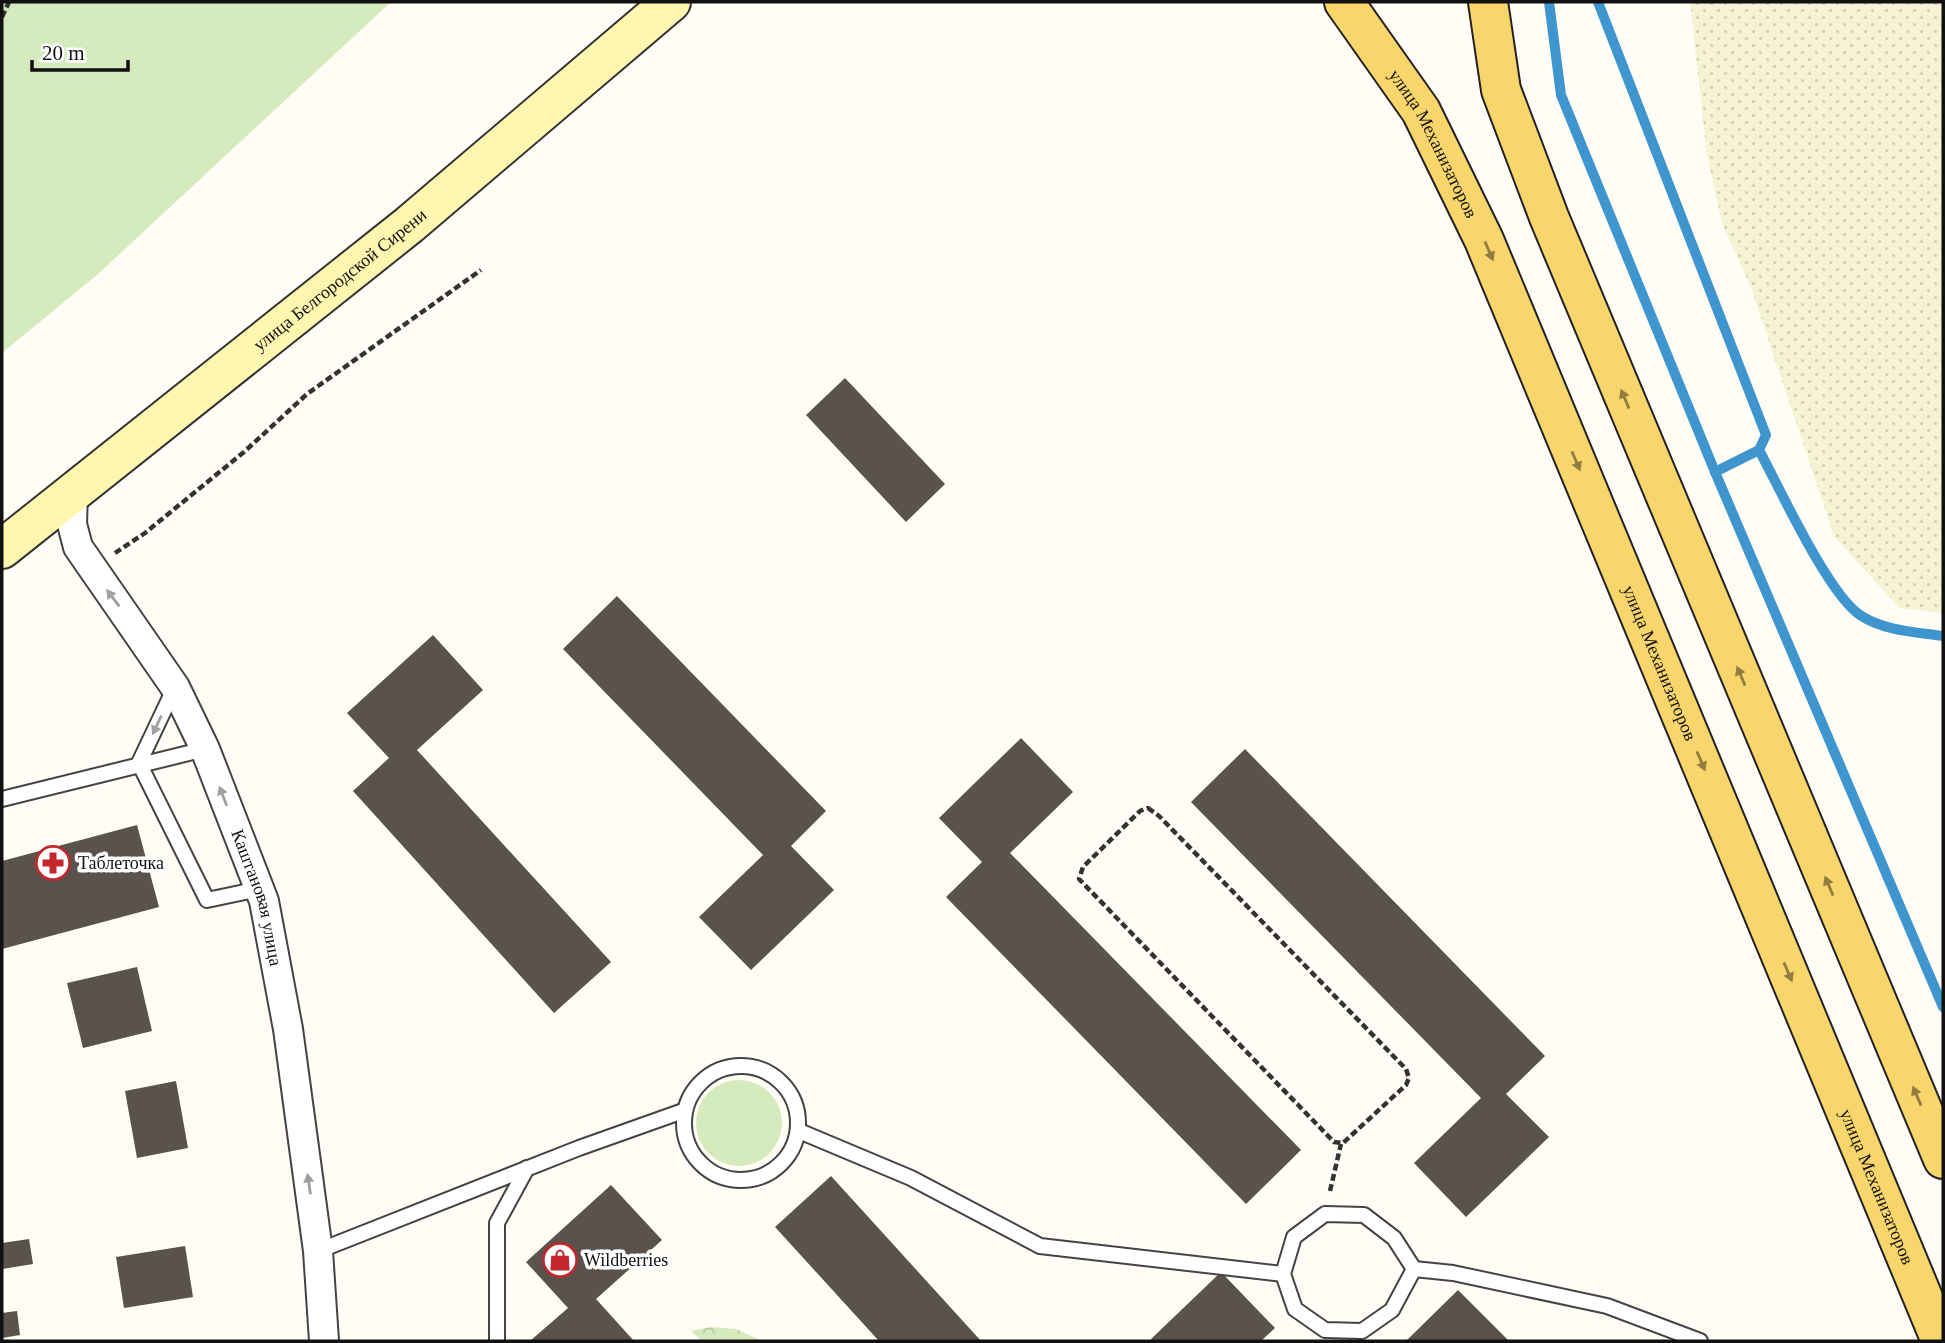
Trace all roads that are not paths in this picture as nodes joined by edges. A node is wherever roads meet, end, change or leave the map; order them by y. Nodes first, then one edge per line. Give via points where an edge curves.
1 (671, 2) edge
2 (1345, 2) edge
3 (1488, 2) edge
4 (73, 492) junction
5 (2, 549) edge
6 (175, 687) junction
7 (205, 749) junction
8 (139, 763) junction
9 (2, 799) edge
10 (259, 889) junction
11 (683, 1111) junction
12 (799, 1131) junction
13 (1943, 1159) edge
14 (527, 1168) junction
15 (318, 1251) junction
16 (1413, 1269) junction
17 (1283, 1274) junction
18 (324, 1341) edge
19 (496, 1341) edge
20 (1700, 1341) edge
21 (1941, 1341) edge

1 - 4 main road, улица Белгородской Сирени via 409,225
2 -> 21 main road, улица Механизаторов via 1421,111 1484,240
13 -> 3 main road via 1549,217 1501,90
4 - 5 main road, улица Белгородской Сирени
6 -> 4 street, Каштановая улица via 78,547 72,524
6 - 7 street, Каштановая улица
6 -> 8 lane
7 - 8 lane
10 -> 7 street, Каштановая улица
8 - 9 lane
8 - 10 lane via 207,900
15 -> 10 street, Каштановая улица via 288,1029
11 - 12 lane via 696,1084 721,1067 751,1065 778,1078 796,1102
11 - 12 lane via 685,1142 702,1167 730,1181 761,1178 786,1160
11 - 14 lane
12 - 17 lane via 911,1178 1040,1246
14 - 15 lane
14 - 19 lane via 497,1223
15 - 18 street, Каштановая улица
16 - 17 lane via 1394,1238 1364,1215 1325,1214 1294,1237
16 - 17 lane via 1392,1310 1362,1331 1325,1331 1295,1309
16 - 20 lane via 1453,1273 1607,1306

